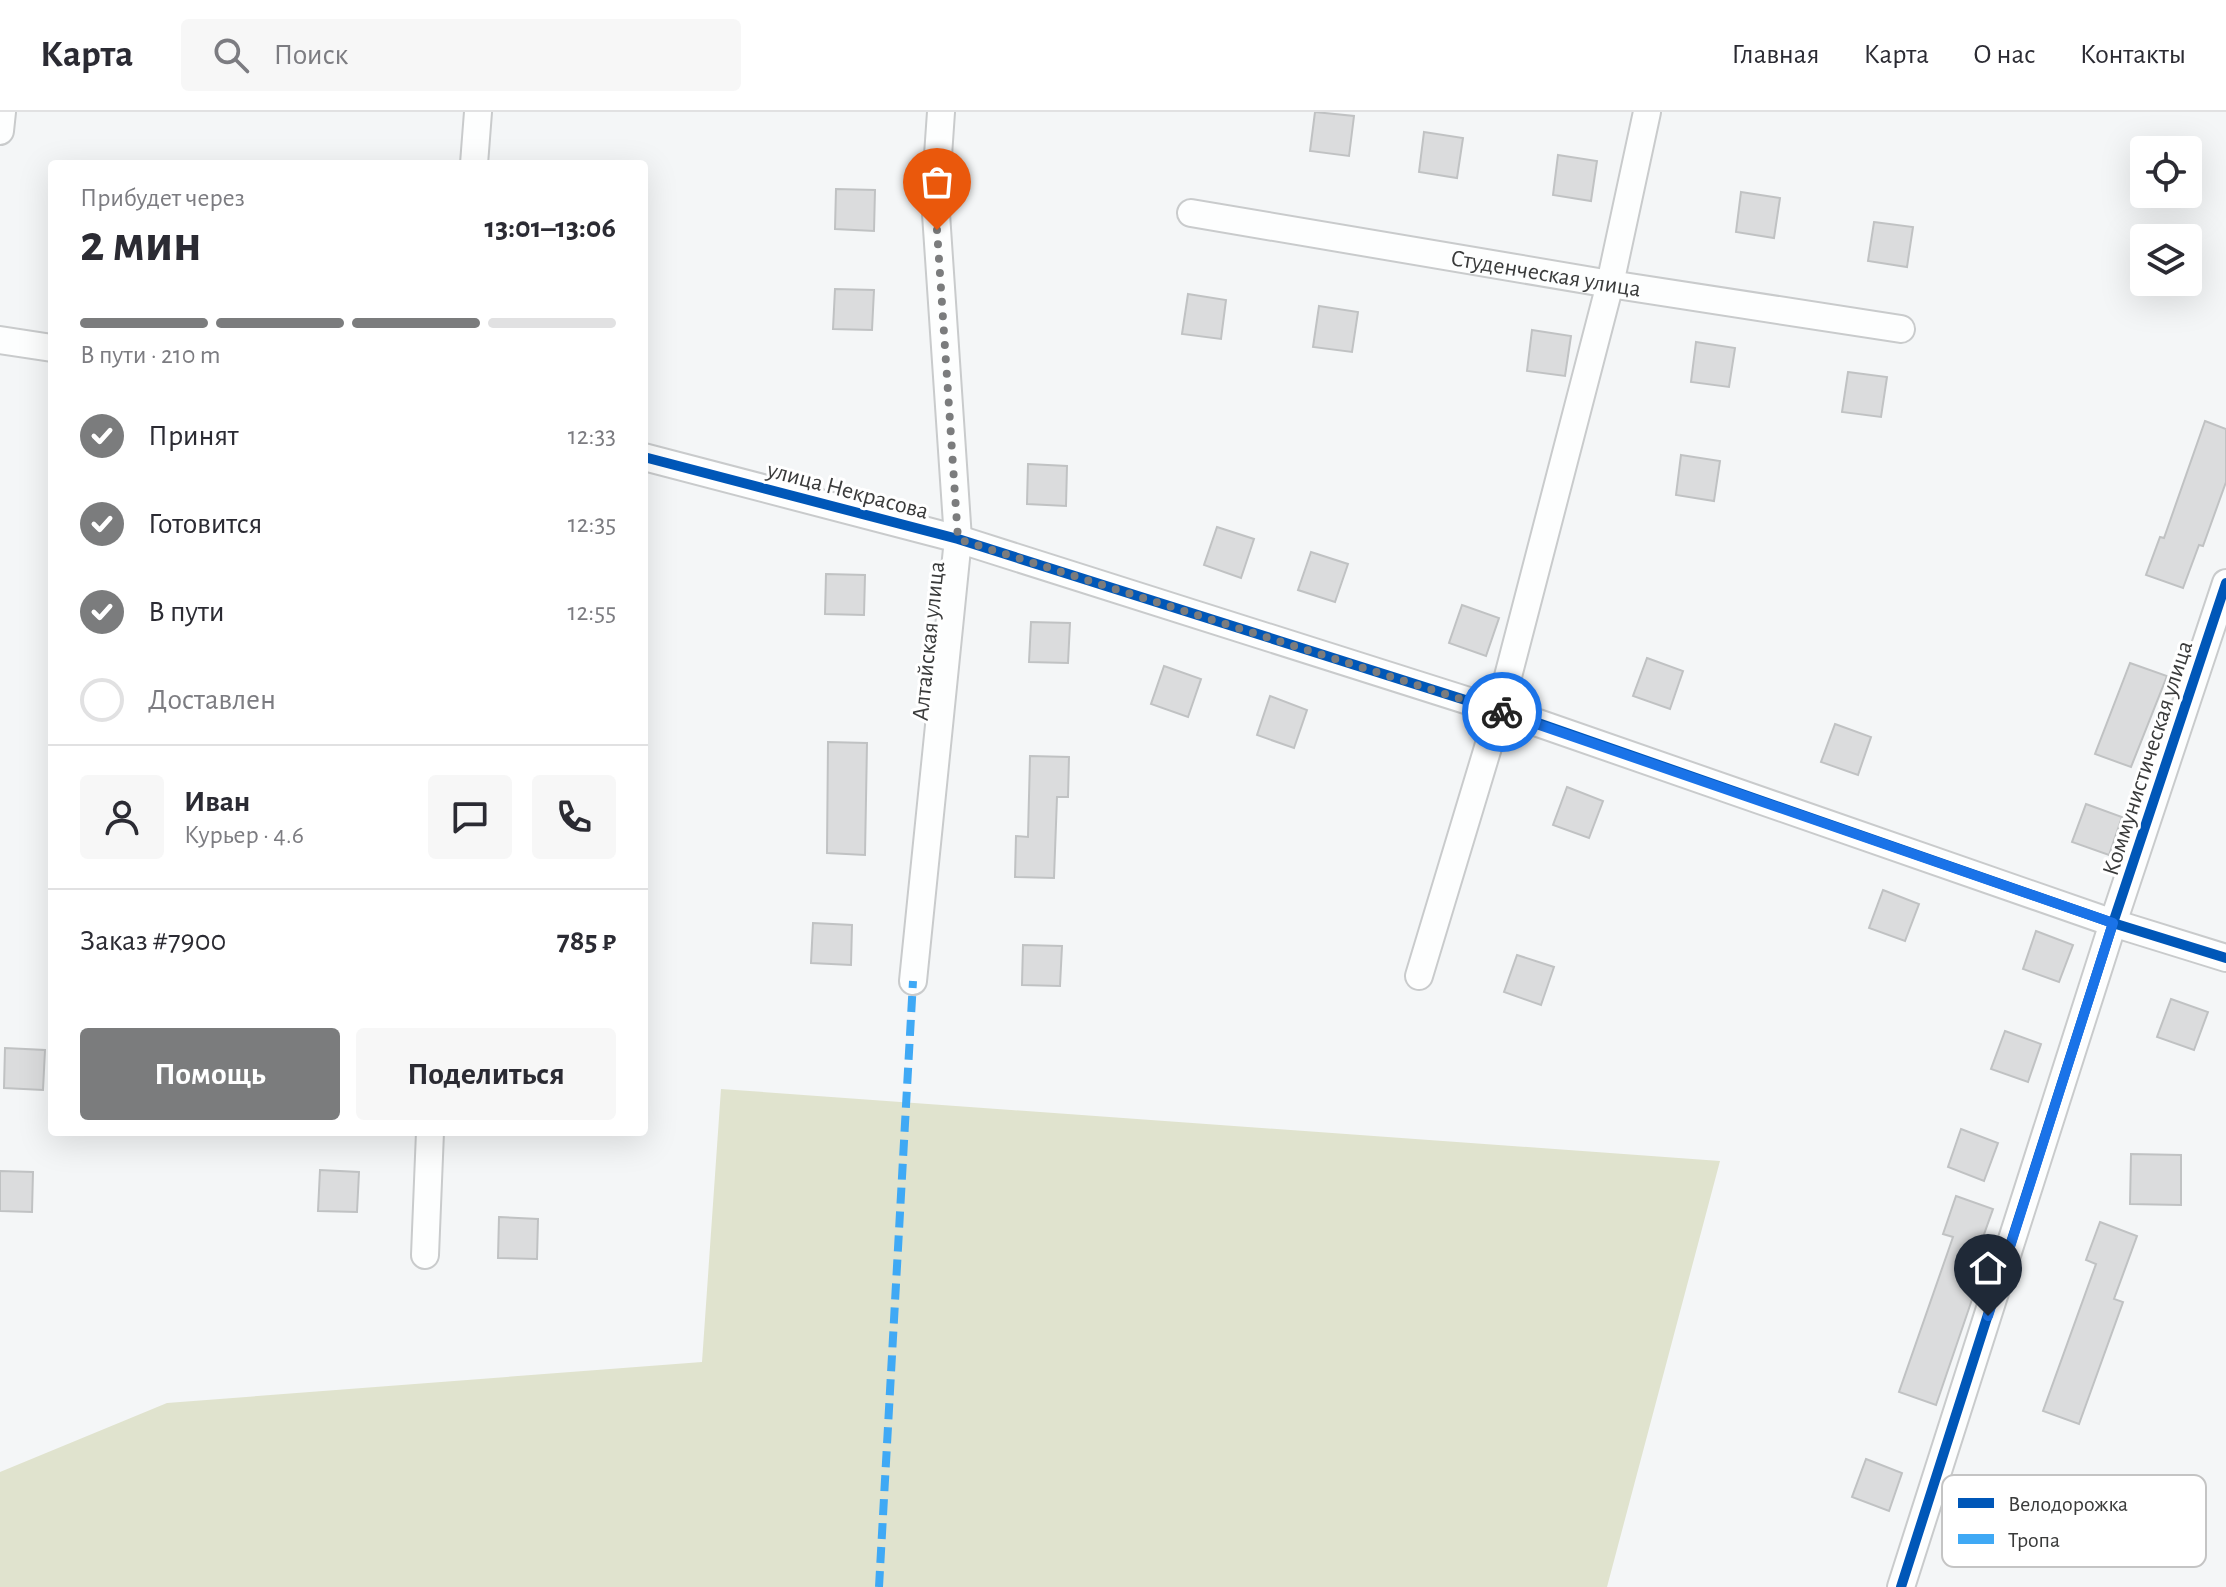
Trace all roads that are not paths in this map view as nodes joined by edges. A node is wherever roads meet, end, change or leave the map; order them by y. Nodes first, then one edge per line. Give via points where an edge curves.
1 (2, 112) edge
2 (478, 112) edge
3 (941, 112) edge
4 (1647, 112) edge
5 (0, 131) edge
6 (474, 160) edge
7 (1191, 213) dead end
8 (1610, 284) junction
9 (1901, 329) dead end
10 (0, 340) edge
11 (48, 347) edge
12 (648, 458) edge
13 (958, 539) junction
14 (2226, 583) edge
15 (1499, 711) junction
16 (2113, 923) junction
17 (2226, 958) edge
18 (1419, 976) dead end
19 (913, 981) dead end
20 (430, 1136) edge
21 (425, 1255) dead end
22 (1901, 1587) edge

1 - 5 street
2 - 6 street
3 - 13 street, Алтайская улица via 935,199
4 - 8 street
7 - 8 street, Студенческая улица
8 - 9 street, Студенческая улица
8 - 15 street
10 - 11 street
12 - 13 street, улица Некрасова
13 - 15 street, улица Некрасова
13 - 19 street, Алтайская улица
14 - 16 street, Коммунистическая улица
15 - 16 street, улица Некрасова
15 - 18 street
16 - 17 street, улица Некрасова
16 - 22 street, Коммунистическая улица
20 - 21 street

